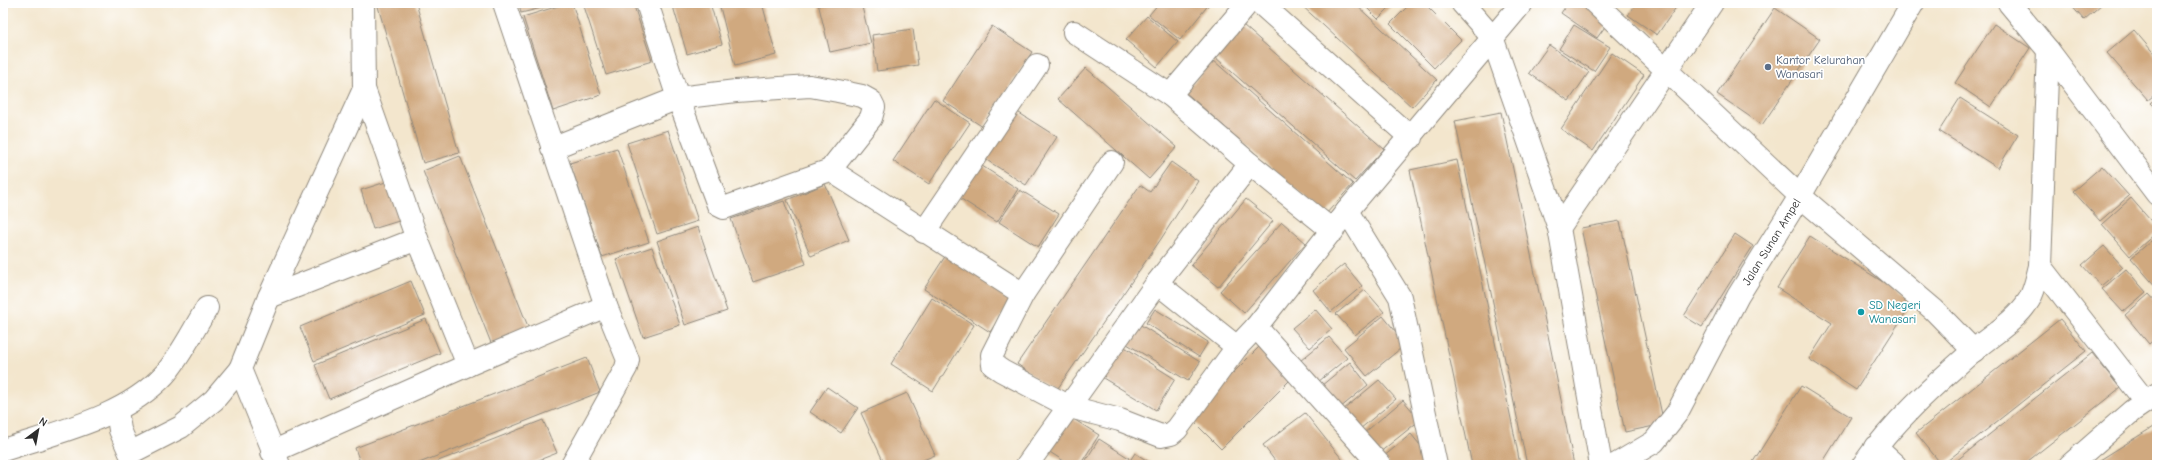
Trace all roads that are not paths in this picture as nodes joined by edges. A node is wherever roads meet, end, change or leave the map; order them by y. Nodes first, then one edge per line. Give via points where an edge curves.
1 (363, 3) edge
2 (504, 3) edge
3 (647, 3) edge
4 (1248, 3) edge
5 (1260, 3) edge
6 (1462, 3) edge
7 (1522, 3) edge
8 (1595, 3) edge
9 (1712, 3) edge
10 (1913, 3) edge
11 (2009, 3) edge
12 (1074, 32) dead end
13 (1492, 37) junction
14 (2048, 50) junction
15 (1037, 65) dead end
16 (1666, 72) junction
17 (364, 89) junction
18 (1170, 95) junction
19 (678, 98) junction
20 (1411, 138) junction
21 (552, 148) junction
22 (1112, 162) dead end
23 (1250, 164) junction
24 (830, 170) junction
25 (2157, 194) edge
26 (1800, 196) junction
27 (1348, 211) junction
28 (1559, 228) junction
29 (1333, 231) junction
30 (924, 232) junction
31 (417, 239) junction
32 (2040, 266) junction
33 (1157, 284) junction
34 (1023, 294) junction
35 (269, 297) junction
36 (606, 306) junction
37 (207, 308) dead end
38 (1256, 327) junction
39 (1237, 347) junction
40 (1974, 350) junction
41 (468, 365) junction
42 (240, 369) junction
43 (2151, 397) edge
44 (1070, 408) junction
45 (117, 411) junction
46 (1875, 447) junction
47 (3, 450) edge
48 (275, 458) edge
49 (131, 459) edge
50 (572, 465) edge
51 (1027, 465) edge
52 (1380, 465) edge
53 (1436, 465) edge
54 (1601, 465) edge
55 (1615, 465) edge
56 (1863, 465) edge
57 (1895, 465) edge
58 (2070, 465) edge

1 - 17 street
2 - 21 street
3 - 19 street
4 - 18 street
5 - 20 street
6 - 13 street
7 - 13 street
8 - 16 street
9 - 16 street
10 - 26 street, Jalan Sunan Ampel
11 - 14 street
12 - 18 street
13 - 20 street
13 - 28 street
14 - 25 street
14 - 32 street
15 - 30 street
16 - 26 street
16 - 28 street
17 - 31 street
17 - 35 street
18 - 23 street
19 - 21 street
19 - 24 street via 718,205 724,208
19 - 24 street via 810,86 867,98 874,105 871,118
20 - 27 street
21 - 36 street
22 - 34 street
23 - 29 street
23 - 33 street
24 - 30 street
26 - 40 street via 1934,310
26 - 55 street, Jalan Sunan Ampel via 1738,296 1677,414 1654,442
27 - 29 street
27 - 53 street via 1400,297
28 - 54 street
29 - 38 street
30 - 34 street
31 - 35 street
31 - 41 street
32 - 40 street via 2028,301
32 - 43 street
33 - 39 street
33 - 44 street
34 - 44 street via 992,355 994,364 1002,371
35 - 42 street
36 - 41 street
36 - 50 street via 628,363
37 - 45 street via 164,375
38 - 39 street
38 - 52 street
39 - 44 street via 1178,429 1166,436 1114,418
40 - 46 street via 1921,398
41 - 48 street
42 - 48 street
42 - 49 street via 214,400 181,427
43 - 58 street
44 - 51 street
45 - 47 street
45 - 49 street via 120,430
46 - 56 street
46 - 57 street

